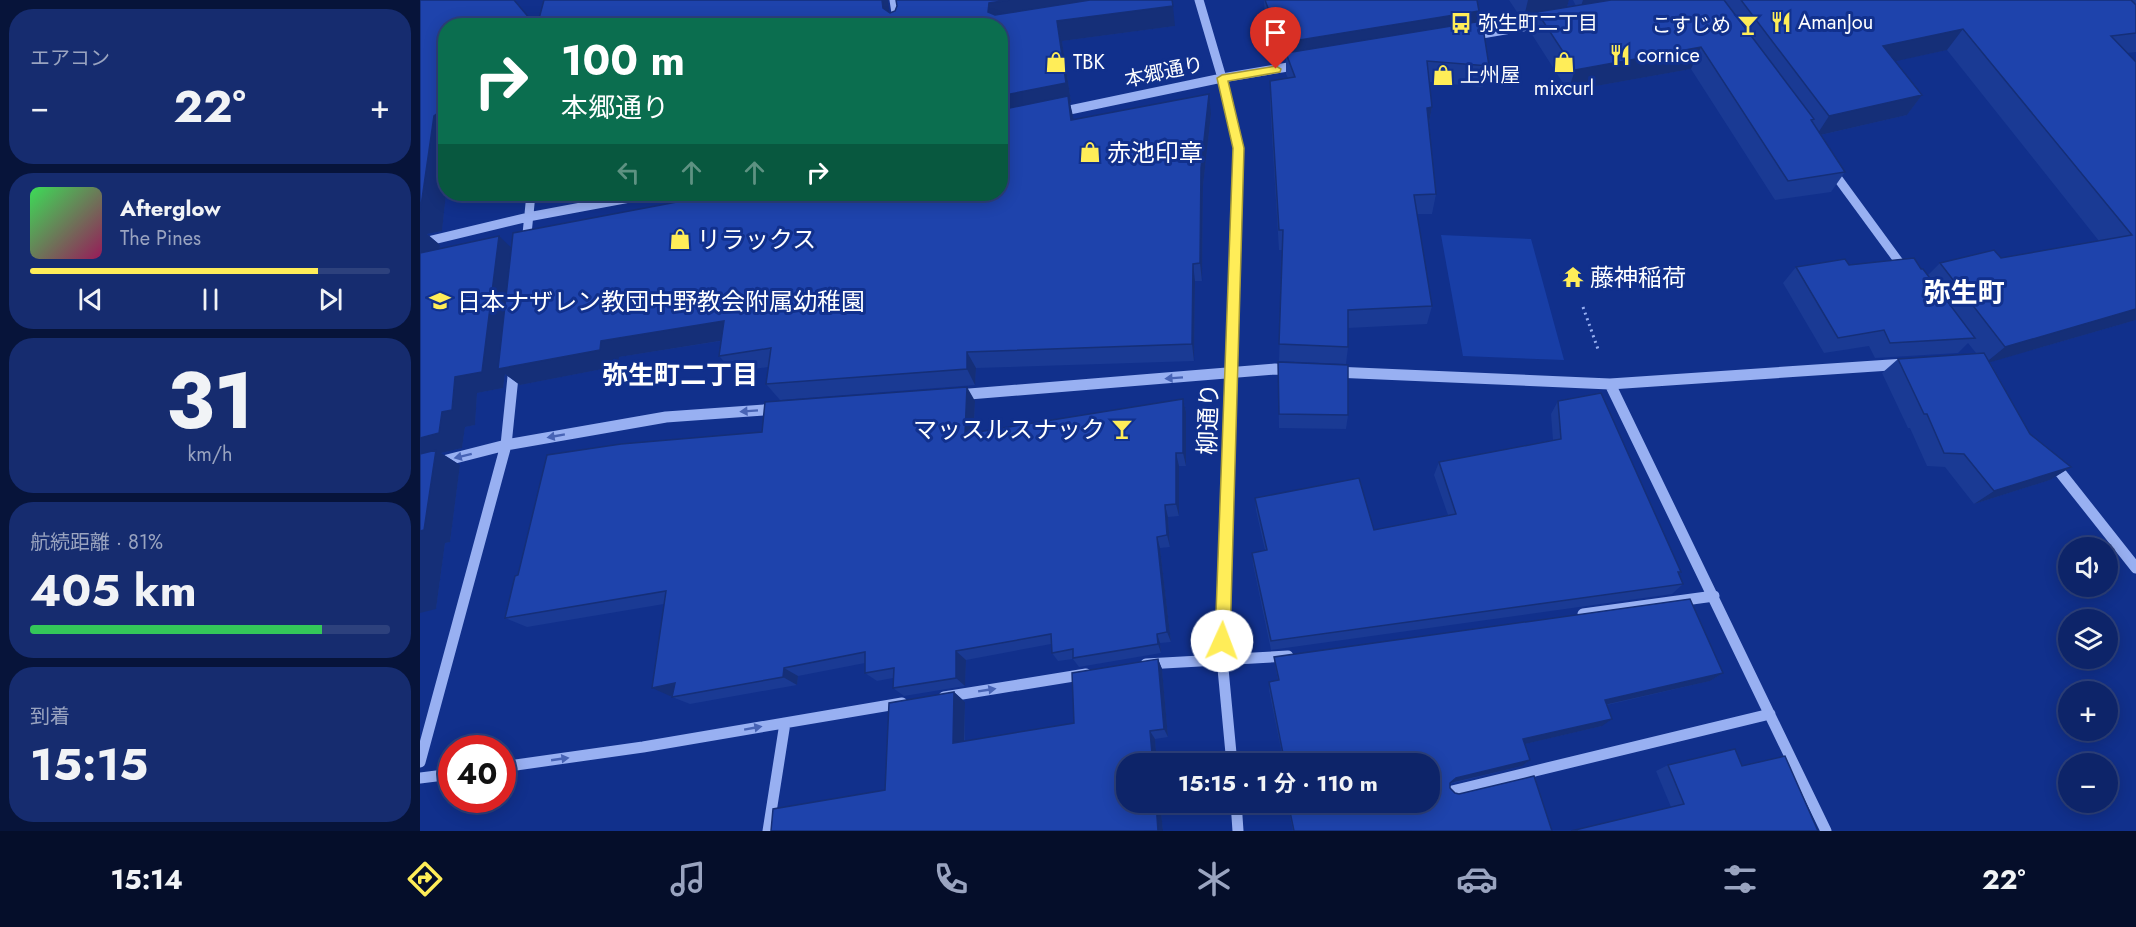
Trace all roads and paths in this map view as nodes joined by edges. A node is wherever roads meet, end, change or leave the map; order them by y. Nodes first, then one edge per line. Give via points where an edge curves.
1 (894, 0) edge
2 (1199, 0) edge
3 (897, 18) edge
4 (1552, 22) edge
5 (1460, 38) edge
6 (1310, 63) edge
7 (1222, 78) junction
8 (1046, 115) edge
9 (1825, 161) edge
10 (530, 201) edge
11 (615, 201) edge
12 (528, 218) junction
13 (420, 243) edge
14 (525, 257) edge
15 (1909, 275) edge
16 (1583, 307) dead end
17 (516, 351) edge
18 (1913, 364) edge
19 (1299, 370) edge
20 (1323, 371) edge
21 (1233, 374) junction
22 (1610, 384) junction
23 (950, 395) edge
24 (784, 408) edge
25 (506, 445) junction
26 (2043, 451) edge
27 (420, 467) edge
28 (2136, 568) edge
29 (1714, 596) junction
30 (1574, 615) edge
31 (1295, 655) edge
32 (1222, 658) junction
33 (1139, 665) edge
34 (1103, 671) edge
35 (1770, 714) junction
36 (785, 723) junction
37 (1231, 753) edge
38 (420, 762) edge
39 (516, 764) edge
40 (438, 776) edge
41 (420, 778) edge
42 (1452, 791) edge
43 (1237, 813) edge
44 (768, 831) edge
45 (1238, 831) edge
46 (1826, 831) edge

1 - 3 street
2 - 7 street, 柳通り
4 - 5 street
6 - 7 street, 本郷通り
7 - 8 street, 本郷通り
7 - 21 street, 柳通り via 1238,148
9 - 15 street
10 - 12 street
11 - 12 street
12 - 13 street
12 - 14 street
16 - 22 path
17 - 25 street
18 - 22 street
19 - 21 street
20 - 22 street
21 -> 23 street
21 - 32 street, 柳通り
22 - 29 street
24 -> 25 street via 666,417
25 -> 27 street
25 - 38 street
26 - 28 street
29 - 30 street
29 - 35 street
31 - 32 street
32 - 33 street via 1174,659
32 - 37 street, 柳通り
36 -> 34 street
35 - 42 street
35 - 46 street
39 -> 36 street
36 - 44 street
40 - 41 street
43 - 45 street

